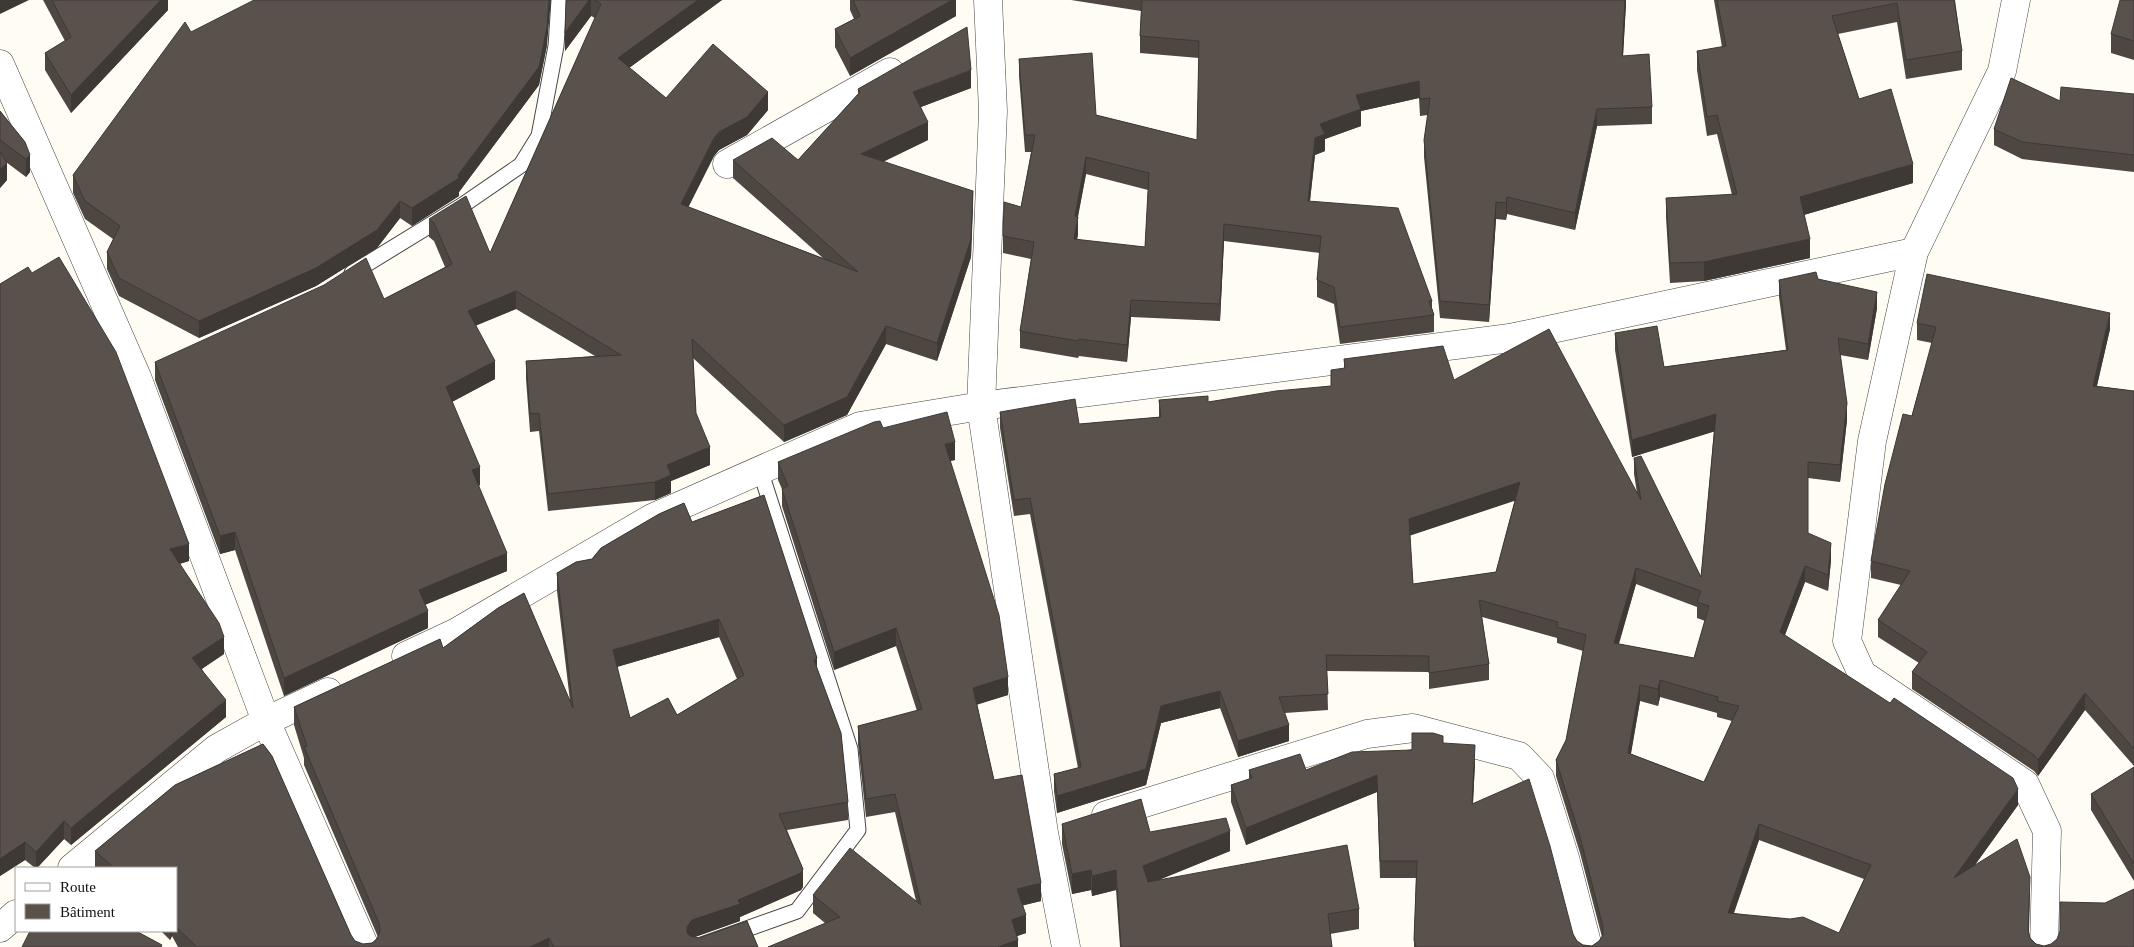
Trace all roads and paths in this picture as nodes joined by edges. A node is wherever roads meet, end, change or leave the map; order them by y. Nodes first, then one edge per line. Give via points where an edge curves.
1 (559, 0) edge
2 (2016, 0) edge
3 (988, 8) edge
4 (964, 30) edge
5 (913, 58) edge
6 (0, 64) edge
7 (728, 164) dead end
8 (1914, 252) junction
9 (336, 284) edge
10 (980, 406) junction
11 (760, 470) junction
12 (383, 666) edge
13 (347, 683) edge
14 (266, 720) junction
15 (1063, 827) junction
16 (73, 867) edge
17 (15, 915) edge
18 (0, 928) edge
19 (365, 947) edge
20 (696, 947) edge
21 (1066, 947) edge
22 (1588, 947) edge
23 (2044, 947) edge

1 - 9 lane via 556,46 539,136 521,165
2 - 8 street via 2002,71
3 - 4 street
3 - 10 street via 993,111
5 - 7 street
6 - 14 street via 146,373
8 - 10 street via 1510,338
8 - 23 street via 1872,440 1848,641 1862,674 2025,784 2047,831
10 - 11 street via 860,426
10 - 15 street
11 - 12 street via 652,518 455,633
11 - 20 lane via 850,749 858,830 797,911
13 - 14 street
14 - 16 street via 216,749
14 - 19 street
15 - 21 street
15 - 22 street via 1367,734 1413,728 1519,756 1540,778
17 - 18 street

